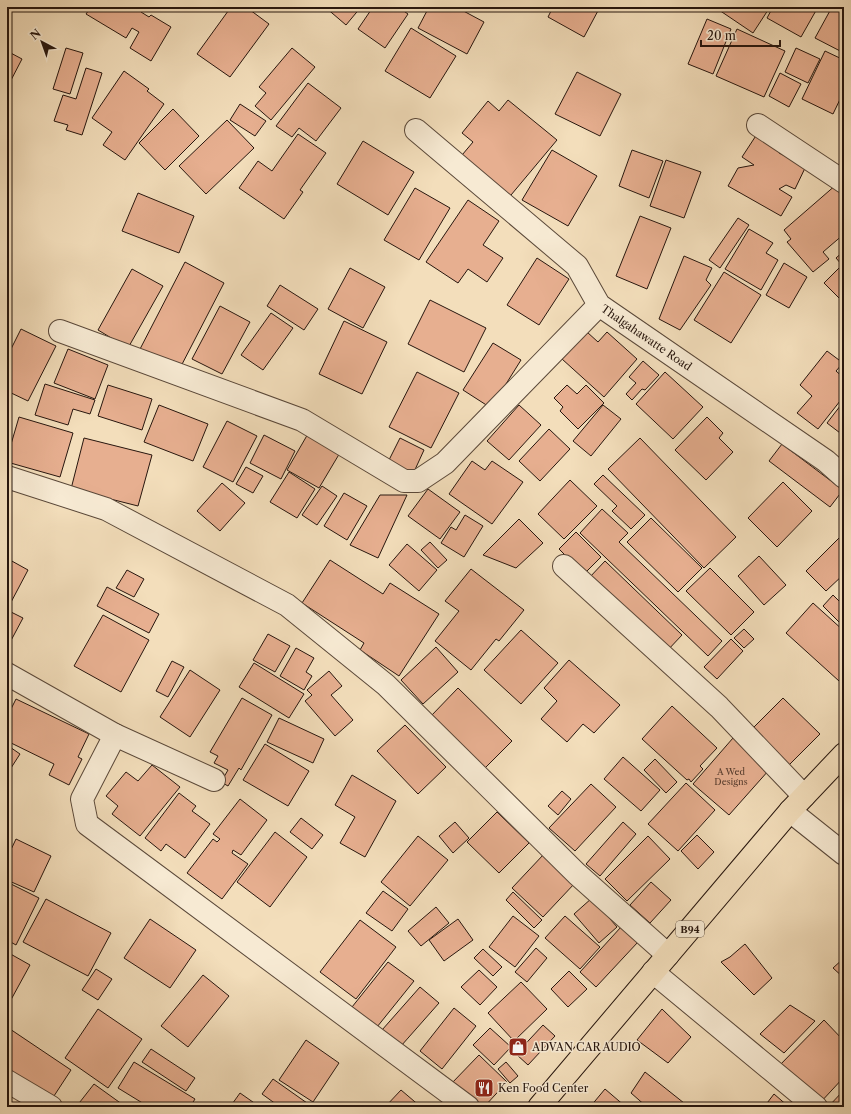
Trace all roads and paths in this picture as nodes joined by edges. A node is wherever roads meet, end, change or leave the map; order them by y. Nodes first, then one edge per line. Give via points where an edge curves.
1 (758, 125) dead end
2 (416, 130) dead end
3 (844, 182) edge
4 (599, 305) junction
5 (60, 331) dead end
6 (7, 477) edge
7 (844, 477) edge
8 (564, 566) dead end
9 (7, 674) edge
10 (115, 735) junction
11 (844, 754) edge
12 (214, 780) dead end
13 (797, 803) junction
14 (844, 854) edge
15 (668, 955) junction
16 (653, 972) junction
17 (7, 1081) edge
18 (51, 1107) edge
19 (468, 1107) edge
20 (539, 1107) edge
21 (816, 1107) edge

1 - 3 street
2 - 4 street, Thalgahawatte Road via 578,266
4 - 5 street via 445,463 418,481 404,481 302,420
4 - 7 street, Thalgahawatte Road via 826,461
6 - 15 street via 106,509 287,605 386,685 578,874
8 - 13 street via 719,707
9 - 10 street
10 - 12 street
10 - 19 street via 82,799 87,824
11 - 13 main road, B94
13 - 14 street
13 - 15 main road, B94
15 - 16 main road, B94
16 - 20 main road, B94
16 - 21 street
17 - 18 street

